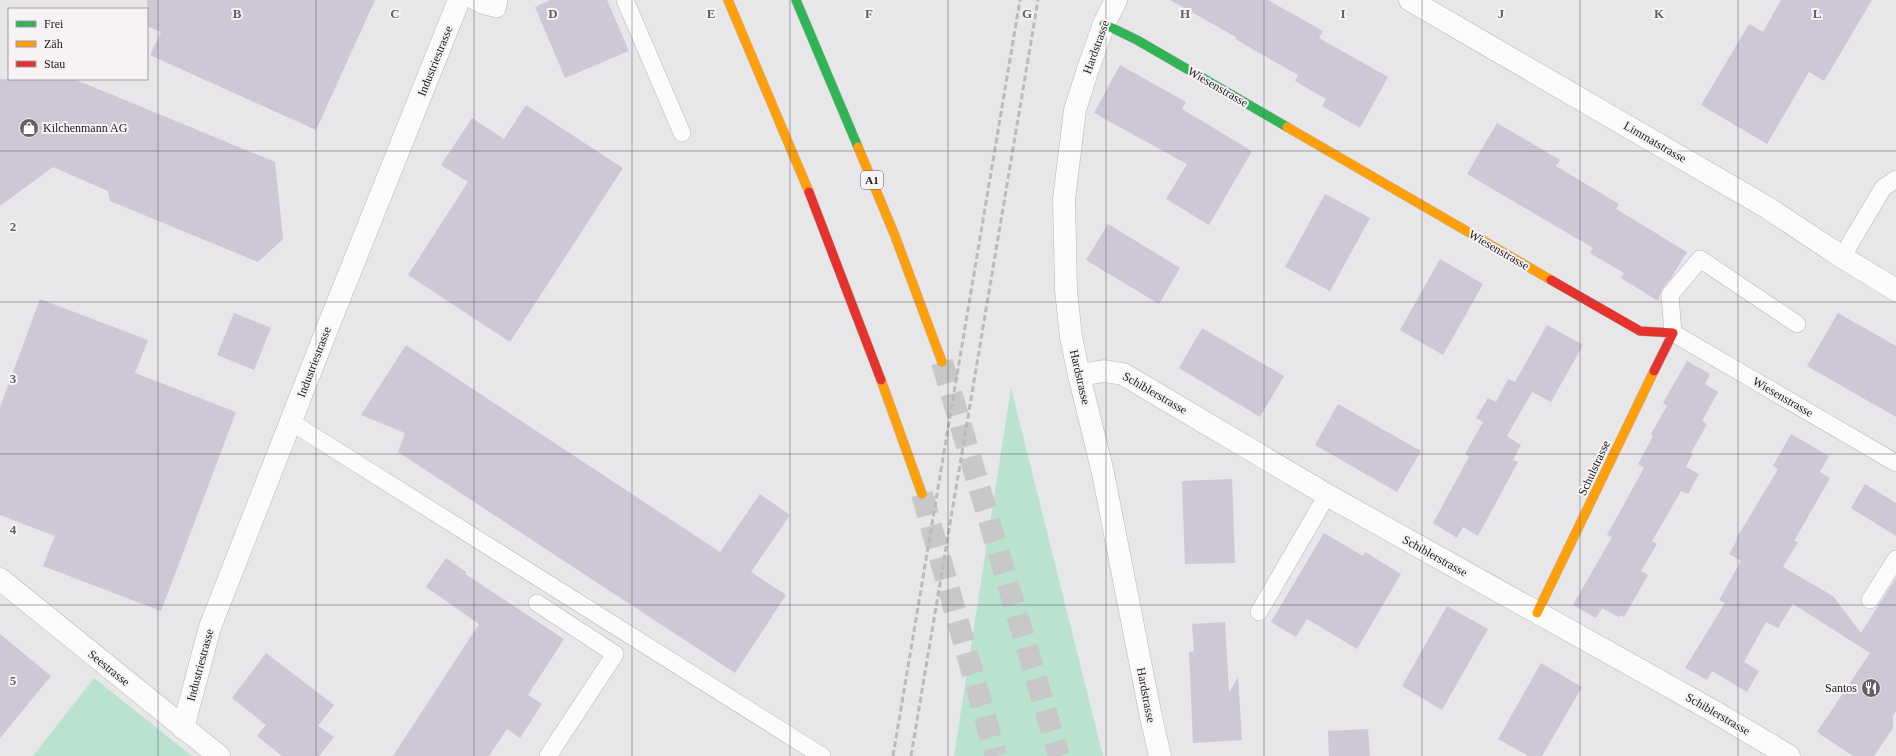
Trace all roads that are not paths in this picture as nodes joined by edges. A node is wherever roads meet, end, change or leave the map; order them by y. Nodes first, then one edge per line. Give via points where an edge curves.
1 (459, 0) edge
2 (473, 0) edge
3 (499, 0) edge
4 (625, 0) edge
5 (728, 0) edge
6 (796, 0) edge
7 (1116, 0) edge
8 (1410, 0) edge
9 (1104, 24) junction
10 (682, 134) dead end
11 (1896, 179) edge
12 (1842, 257) junction
13 (1896, 290) edge
14 (1797, 324) dead end
15 (1673, 333) junction
16 (942, 362) tunnel mouth
17 (1079, 376) junction
18 (291, 422) junction
19 (1896, 463) edge
20 (922, 494) tunnel mouth
21 (1327, 495) junction
22 (1896, 559) edge
23 (0, 579) edge
24 (1870, 600) dead end
25 (537, 603) dead end
26 (1259, 612) dead end
27 (1537, 614) junction
28 (183, 728) junction
29 (219, 756) edge
30 (548, 756) edge
31 (822, 756) edge
32 (1160, 756) edge
33 (1789, 756) edge

1 - 18 street, Industriestrasse
2 - 3 lane via 497,9
4 - 10 lane
5 - 20 main road via 836,258 886,387
6 - 16 main road, A1 via 895,236
7 - 9 street, Hardstrasse
8 - 12 street, Limmatstrasse via 1768,208
9 - 15 main road, Wiesenstrasse via 1150,48 1640,331
9 - 17 street, Hardstrasse via 1075,110 1064,199 1066,290 1071,337
11 - 12 lane via 1883,188
12 - 13 street, Limmatstrasse
14 - 15 lane via 1700,259 1670,295
15 - 19 lane, Wiesenstrasse
15 - 27 main road, Schulstrasse
17 - 21 street, Schiblerstrasse via 1104,371 1123,374
17 - 32 street, Hardstrasse via 1103,473
18 - 28 street, Industriestrasse via 210,627
18 - 31 lane
21 - 26 lane
21 - 27 street, Schiblerstrasse
22 - 24 lane
23 - 28 street, Seestrasse
25 - 30 lane via 614,654
27 - 33 street, Schiblerstrasse via 1715,712
28 - 29 street, Seestrasse

